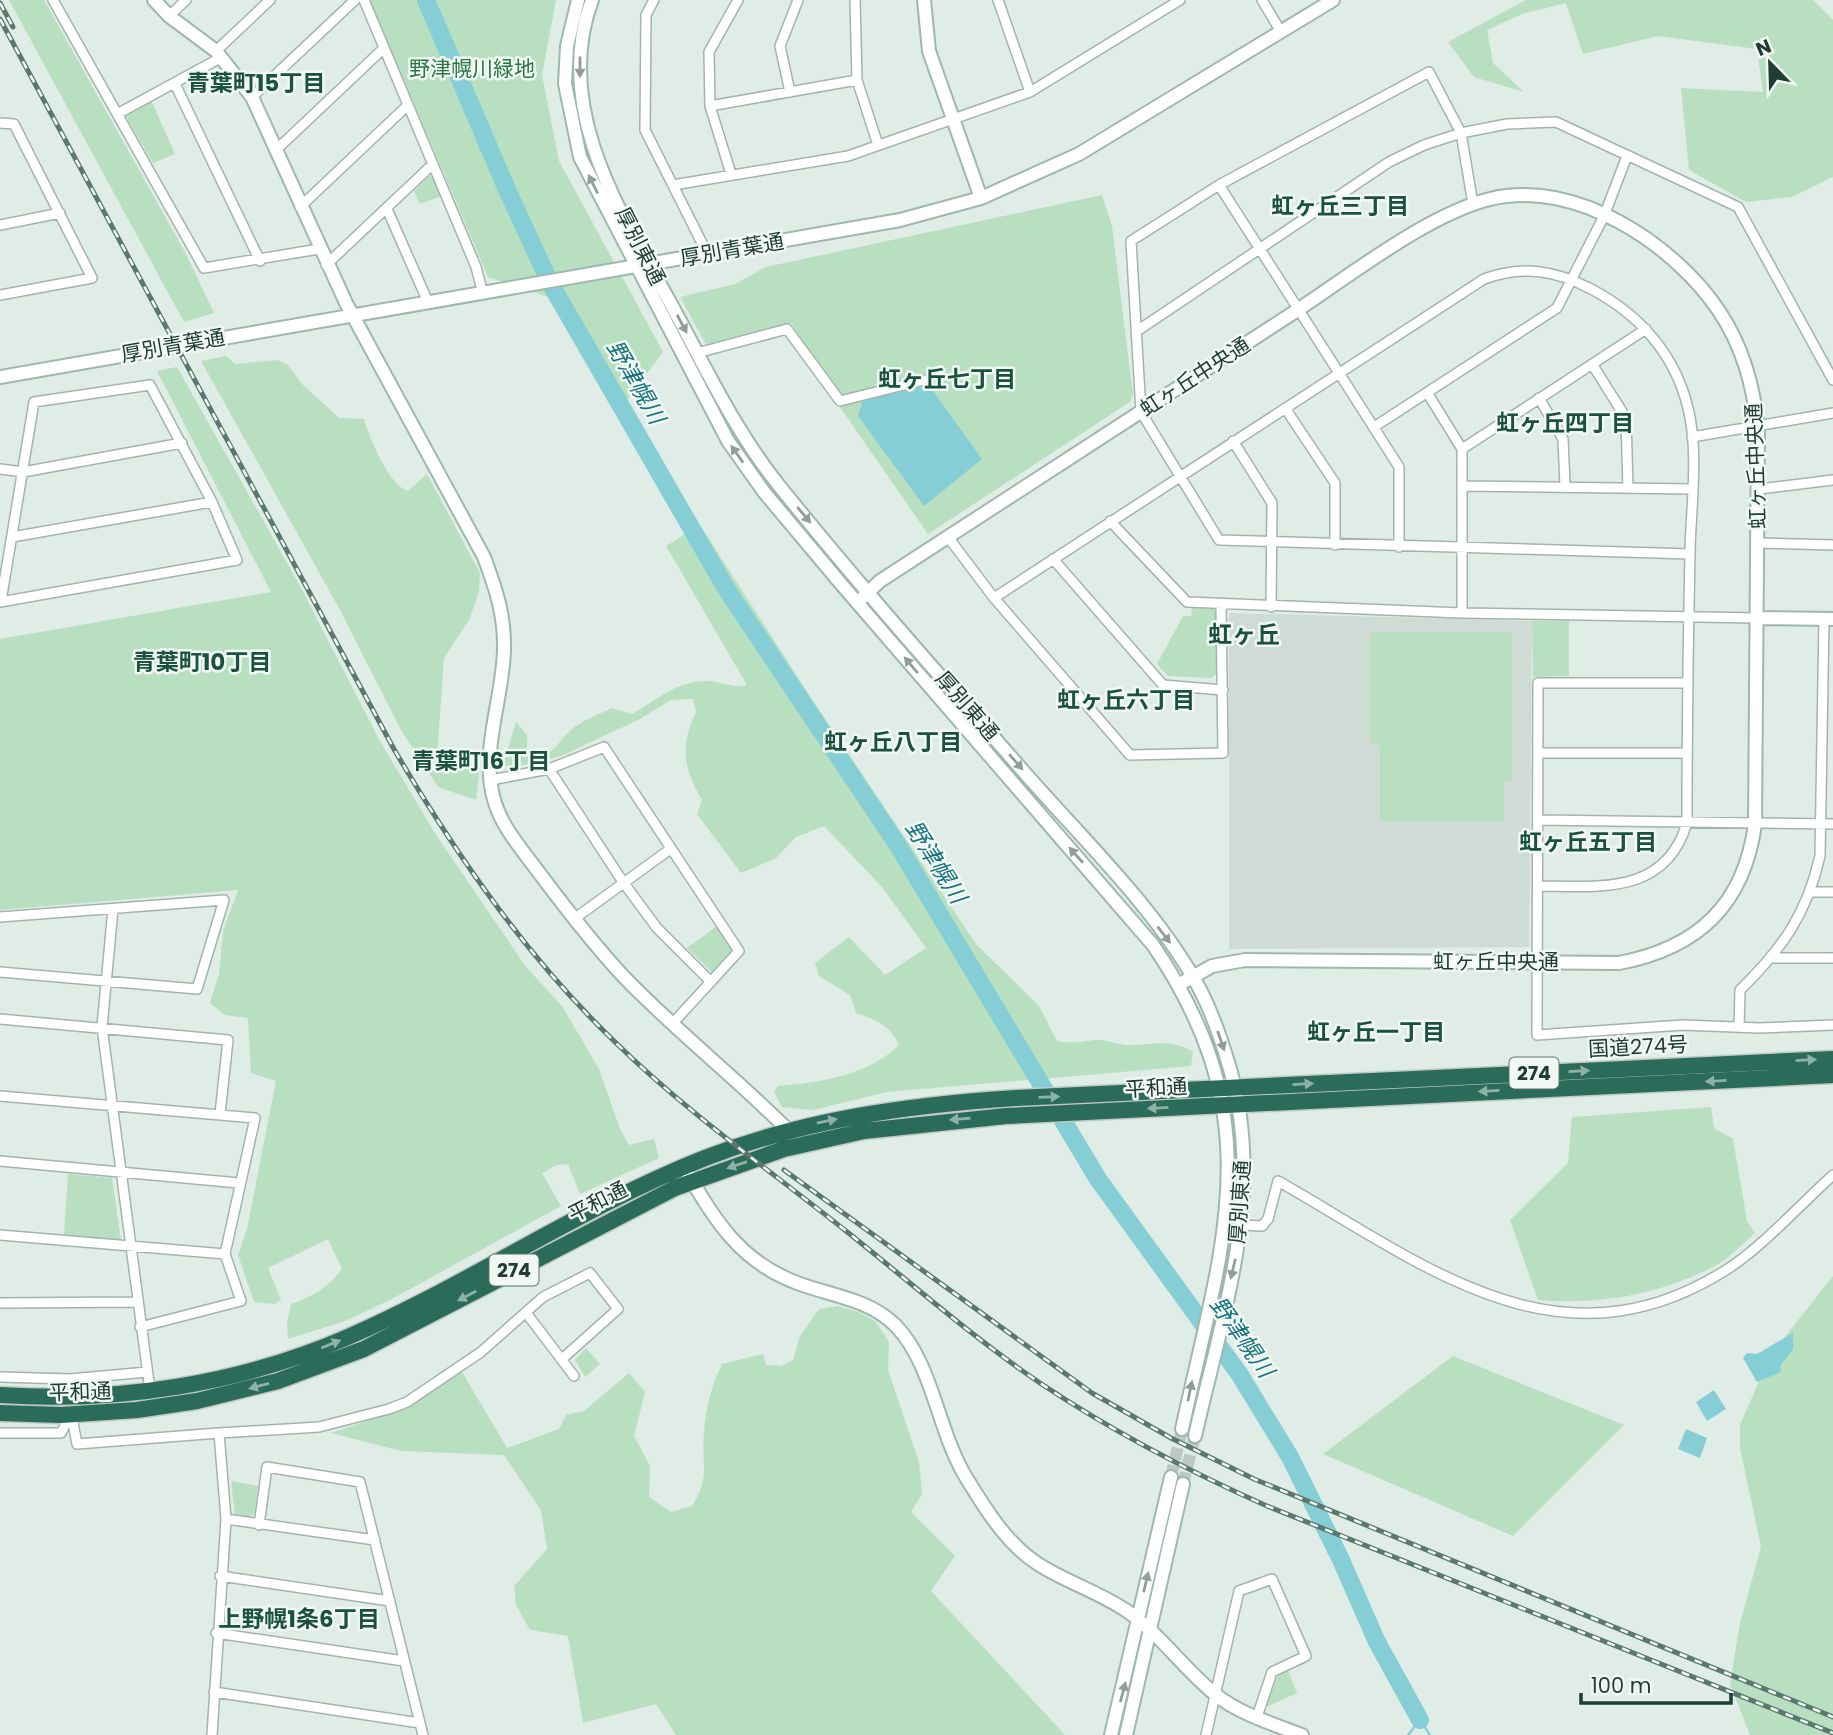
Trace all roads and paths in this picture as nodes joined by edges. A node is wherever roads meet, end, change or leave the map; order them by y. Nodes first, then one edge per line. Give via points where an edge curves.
1 (53, 0) edge
2 (154, 0) edge
3 (186, 0) edge
4 (270, 0) edge
5 (355, 0) edge
6 (365, 0) edge
7 (578, 0) edge
8 (592, 0) edge
9 (654, 0) edge
10 (738, 0) edge
11 (798, 0) edge
12 (855, 0) edge
13 (924, 0) edge
14 (998, 0) edge
15 (1180, 0) edge
16 (1262, 0) edge
17 (1333, 0) edge
18 (169, 16) junction
19 (1281, 32) junction
20 (384, 48) junction
21 (219, 54) junction
22 (858, 80) junction
23 (175, 83) junction
24 (790, 92) junction
25 (1030, 92) junction
26 (251, 97) junction
27 (408, 105) junction
28 (710, 106) junction
29 (119, 113) junction
30 (953, 119) junction
31 (0, 124) edge
32 (1461, 133) junction
33 (878, 145) junction
34 (275, 151) junction
35 (1627, 156) junction
36 (433, 163) junction
37 (731, 174) junction
38 (673, 185) junction
39 (1219, 185) junction
40 (981, 198) junction
41 (1472, 204) junction
42 (300, 207) junction
43 (387, 209) junction
44 (60, 213) junction
45 (1604, 216) junction
46 (0, 225) edge
47 (319, 249) junction
48 (1260, 251) junction
49 (708, 255) junction
50 (260, 261) junction
51 (326, 265) junction
52 (649, 265) junction
53 (634, 267) junction
54 (1574, 279) junction
55 (483, 293) junction
56 (0, 295) edge
57 (428, 302) junction
58 (1299, 309) junction
59 (352, 315) junction
60 (1646, 329) junction
61 (1137, 331) junction
62 (697, 353) junction
63 (1592, 364) junction
64 (1339, 373) junction
65 (0, 377) edge
66 (924, 380) dead end
67 (1833, 380) edge
68 (1428, 394) junction
69 (1539, 398) junction
70 (1285, 408) junction
71 (1141, 412) junction
72 (1833, 413) edge
73 (1758, 426) junction
74 (1374, 427) junction
75 (1692, 437) junction
76 (1233, 442) junction
77 (182, 443) junction
78 (1462, 449) junction
79 (0, 469) edge
80 (23, 472) junction
81 (1180, 476) junction
82 (1833, 480) edge
83 (1565, 485) junction
84 (1463, 486) junction
85 (1628, 488) junction
86 (1692, 489) junction
87 (1759, 489) junction
88 (212, 502) junction
89 (1110, 521) junction
90 (12, 537) junction
91 (948, 537) junction
92 (1759, 543) junction
93 (1271, 544) junction
94 (1335, 545) junction
95 (1833, 545) edge
96 (1399, 547) junction
97 (1461, 549) junction
98 (1690, 554) junction
99 (1053, 559) junction
100 (868, 592) junction
101 (994, 598) junction
102 (0, 602) edge
103 (858, 602) junction
104 (1221, 604) junction
105 (1271, 607) junction
106 (1462, 613) junction
107 (1689, 617) junction
108 (1758, 618) junction
109 (1829, 619) edge
110 (1688, 683) junction
111 (1223, 690) junction
112 (1538, 753) junction
113 (1687, 753) junction
114 (549, 769) junction
115 (491, 780) junction
116 (1538, 820) junction
117 (1687, 823) junction
118 (1755, 824) junction
119 (1822, 824) junction
120 (1833, 824) edge
121 (669, 850) junction
122 (1105, 864) junction
123 (1093, 873) junction
124 (623, 882) junction
125 (1538, 886) junction
126 (1812, 892) junction
127 (1833, 892) edge
128 (113, 909) junction
129 (0, 917) edge
130 (574, 919) junction
131 (1774, 958) junction
132 (1833, 958) edge
133 (1538, 962) junction
134 (0, 972) edge
135 (1193, 976) junction
136 (106, 981) junction
137 (711, 982) junction
138 (1180, 984) junction
139 (0, 1019) edge
140 (673, 1023) junction
141 (1833, 1025) edge
142 (102, 1027) junction
143 (1739, 1027) junction
144 (1833, 1059) edge
145 (1833, 1075) edge
146 (1227, 1088) junction
147 (0, 1096) edge
148 (1231, 1105) junction
149 (112, 1106) junction
150 (220, 1114) junction
151 (789, 1130) junction
152 (802, 1144) junction
153 (0, 1161) edge
154 (120, 1173) junction
155 (688, 1174) junction
156 (1833, 1175) edge
157 (239, 1183) junction
158 (1242, 1225) junction
159 (0, 1235) edge
160 (129, 1245) junction
161 (225, 1254) junction
162 (137, 1302) junction
163 (0, 1303) edge
164 (527, 1314) junction
165 (140, 1327) junction
166 (562, 1359) junction
167 (147, 1372) junction
168 (0, 1377) edge
169 (575, 1377) dead end
170 (70, 1379) junction
171 (150, 1390) junction
172 (0, 1395) edge
173 (71, 1396) junction
174 (0, 1413) edge
175 (71, 1414) junction
176 (1182, 1429) tunnel mouth
177 (0, 1433) edge
178 (219, 1433) junction
179 (1195, 1436) tunnel mouth
180 (1171, 1477) tunnel mouth
181 (1183, 1485) tunnel mouth
182 (226, 1518) junction
183 (259, 1525) junction
184 (375, 1540) junction
185 (220, 1576) junction
186 (390, 1601) junction
187 (1144, 1624) junction
188 (216, 1633) junction
189 (404, 1661) junction
190 (214, 1692) junction
191 (1215, 1694) junction
192 (1256, 1717) junction
193 (420, 1723) junction
194 (1275, 1730) edge
195 (212, 1735) edge
196 (423, 1735) edge
197 (1111, 1735) edge
198 (1126, 1735) edge
199 (1206, 1735) edge
200 (1302, 1735) edge

1 - 29 street
2 - 18 street
3 - 18 street
4 - 21 street
5 - 26 street
6 - 20 street
53 -> 7 street, 厚別東通 via 580,158 570,120 565,84 567,46
8 -> 52 street, 厚別東通 via 579,64 584,122
9 - 38 street via 646,15 645,130
10 - 28 street via 709,52
11 - 24 street via 780,46
12 - 22 street
13 - 30 street via 929,51
14 - 25 street
15 - 25 street
16 - 19 street
17 - 19 street, 厚別青葉通
18 - 21 street
19 - 40 street, 厚別青葉通 via 1079,154
20 - 27 street
20 - 34 street
21 - 23 street
21 - 26 street
22 - 24 street
22 - 33 street
23 - 29 street
23 - 50 street
24 - 28 street
25 - 30 street
26 - 34 street
27 - 36 street
27 - 42 street
28 - 37 street
29 - 50 street via 204,268
30 - 33 street
30 - 40 street
31 - 44 street via 14,124
32 - 35 street via 1507,124 1556,122
32 - 39 street via 1429,72
32 - 41 street
32 - 48 street via 1389,162
33 - 37 street via 848,156
34 - 42 street
35 - 45 street
35 - 67 street via 1738,207
36 - 43 street
36 - 55 street
37 - 38 street
38 - 49 street
39 - 48 street
39 - 61 street via 1131,241
40 - 49 street, 厚別青葉通 via 900,220
41 - 45 street, 虹ヶ丘中央通 via 1533,196
41 - 58 street, 虹ヶ丘中央通 via 1444,216
42 - 47 street
43 - 51 street
43 - 57 street
44 - 46 street
44 - 56 street via 92,278
45 - 54 street
45 - 73 street, 虹ヶ丘中央通 via 1652,243 1693,278 1719,311 1748,370
47 - 50 street
47 - 51 street
48 - 58 street
48 - 61 street
49 - 52 street, 厚別青葉通
51 - 59 street
52 - 53 street, 厚別青葉通
52 -> 62 street, 厚別東通
53 - 55 street, 厚別青葉通
103 -> 53 street, 厚別東通 via 764,492 728,441
54 - 60 street via 1609,298
54 - 64 street via 1534,269 1484,279
54 - 68 street via 1557,308
55 - 57 street, 厚別青葉通
57 - 59 street, 厚別青葉通
58 - 64 street
58 - 71 street, 虹ヶ丘中央通
59 - 65 street, 厚別青葉通
59 - 115 street via 484,557 500,600 504,652
60 - 63 street
60 - 75 street via 1667,354 1681,386
61 - 71 street
62 - 66 street via 787,329 840,401
62 -> 100 street, 厚別東通 via 769,473
63 - 69 street
63 - 85 street via 1626,418
64 - 70 street
64 - 74 street
68 - 74 street
68 - 78 street
69 - 78 street
69 - 83 street via 1563,439
70 - 76 street
70 - 94 street via 1335,483
71 - 81 street
71 - 91 street, 虹ヶ丘中央通
72 - 73 street
73 - 75 street
73 - 87 street, 虹ヶ丘中央通
74 - 96 street via 1399,467
75 - 86 street
76 - 81 street
76 - 93 street via 1272,503
77 - 80 street
77 - 80 street via 150,385 33,402
77 - 88 street
78 - 84 street
79 - 80 street
80 - 90 street
81 - 89 street
81 - 93 street via 1219,540
82 - 87 street
83 - 84 street
83 - 85 street
84 - 97 street
85 - 86 street
86 - 98 street
87 - 92 street, 虹ヶ丘中央通
88 - 90 street
88 - 102 street via 237,560
89 - 99 street
89 - 104 street via 1186,602
90 - 102 street
91 - 100 street, 虹ヶ丘中央通
91 - 101 street
92 - 95 street
92 - 108 street, 虹ヶ丘中央通
93 - 94 street
93 - 105 street
94 - 96 street
96 - 97 street
97 - 98 street
97 - 106 street
98 - 107 street
99 - 101 street
99 - 111 street via 1163,685
100 - 103 street, 虹ヶ丘中央通
100 -> 122 street, 厚別東通
101 - 111 street via 1130,755 1223,753
123 -> 103 street, 厚別東通
104 - 105 street
104 - 111 street
105 - 106 street
106 - 107 street
107 - 108 street
107 - 110 street
108 - 109 street
108 - 118 street, 虹ヶ丘中央通
109 - 119 street
110 - 112 street via 1538,683
110 - 113 street
112 - 113 street
112 - 116 street
113 - 117 street
114 - 115 street
114 - 121 street via 604,747
114 - 124 street
115 - 130 street via 495,803 512,836
116 - 117 street
116 - 125 street
117 - 118 street
117 - 125 street via 1672,853 1637,879 1618,886
118 - 119 street
118 - 133 street, 虹ヶ丘中央通 via 1744,873 1726,903 1697,934 1648,958 1619,963
119 - 120 street
119 - 126 street
121 - 124 street
121 - 137 street via 739,951
122 - 123 street
122 -> 135 street, 厚別東通
123 - 138 street, 厚別東通
124 - 130 street
124 - 137 street via 657,928
125 - 133 street
126 - 127 street
126 - 131 street
128 - 129 street
128 - 136 street
128 - 136 street via 223,900 197,989
130 - 140 street
131 - 132 street
131 - 143 street via 1740,990
133 - 135 street, 虹ヶ丘中央通 via 1245,960 1212,966
133 - 143 street via 1537,1035 1683,1025
134 - 136 street
135 - 138 street, 虹ヶ丘中央通
135 -> 146 street, 厚別東通 via 1213,1020
136 - 142 street
137 - 140 street
138 - 146 street, 厚別東通
139 - 142 street
140 - 151 street
141 - 143 street
142 - 149 street
142 - 150 street via 228,1040
146 -> 144 highway, 国道274号 / 274
145 -> 148 highway, 国道274号 / 274
146 - 148 street, 厚別東通
151 -> 146 highway, 平和通 / 274 via 888,1110 1016,1098
147 - 149 street
148 -> 152 highway, 平和通 / 274 via 913,1124
148 - 158 street, 厚別東通 via 1246,1170
176 -> 148 street, 厚別東通 via 1214,1290 1229,1195
149 - 150 street
149 - 154 street
150 - 157 street via 255,1118
151 - 152 street
151 - 155 highway, 平和通 / 274
152 -> 155 highway, 平和通 / 274
153 - 154 street
154 - 157 street
154 - 160 street
171 -> 155 highway, 平和通 / 274 via 228,1377 348,1337 602,1204
155 -> 175 highway, 平和通 / 274 via 406,1328 329,1363 197,1401
155 - 187 street via 725,1234 757,1263 800,1284 875,1310 896,1326 917,1358 959,1466 1003,1532 1035,1563 1100,1595
156 - 158 street via 1729,1269 1693,1289 1642,1307 1586,1315 1530,1310 1477,1293 1278,1181 1268,1219 1262,1226
157 - 161 street
158 -> 179 street, 厚別東通
159 - 160 street
160 - 161 street
160 - 162 street
161 - 165 street via 241,1301
162 - 163 street
162 - 165 street
164 - 166 street
164 - 166 street via 543,1297 590,1273 618,1309
164 - 178 street via 481,1352 407,1402 389,1409 319,1427
165 - 167 street
166 - 169 street
167 - 170 street
167 - 171 street
168 - 170 street
170 - 173 street
171 - 173 highway, 平和通 / 274
172 - 173 highway, 平和通 / 274
173 - 175 street
174 - 175 highway, 平和通 / 274
175 - 177 street via 61,1433
175 - 178 street via 77,1444
178 - 182 street
187 -> 180 street
181 - 187 street
182 - 183 street
182 - 185 street
183 - 184 street
183 - 184 street via 267,1467 360,1482
184 - 186 street
185 - 186 street
185 - 188 street
186 - 189 street
187 - 191 street
197 -> 187 street
187 - 198 street
188 - 189 street
188 - 190 street
189 - 193 street
190 - 193 street
190 - 195 street
191 - 192 street
191 - 192 street via 1239,1591 1272,1579 1306,1656 1272,1672
191 - 199 street
192 - 194 street
193 - 196 street
194 - 200 street

